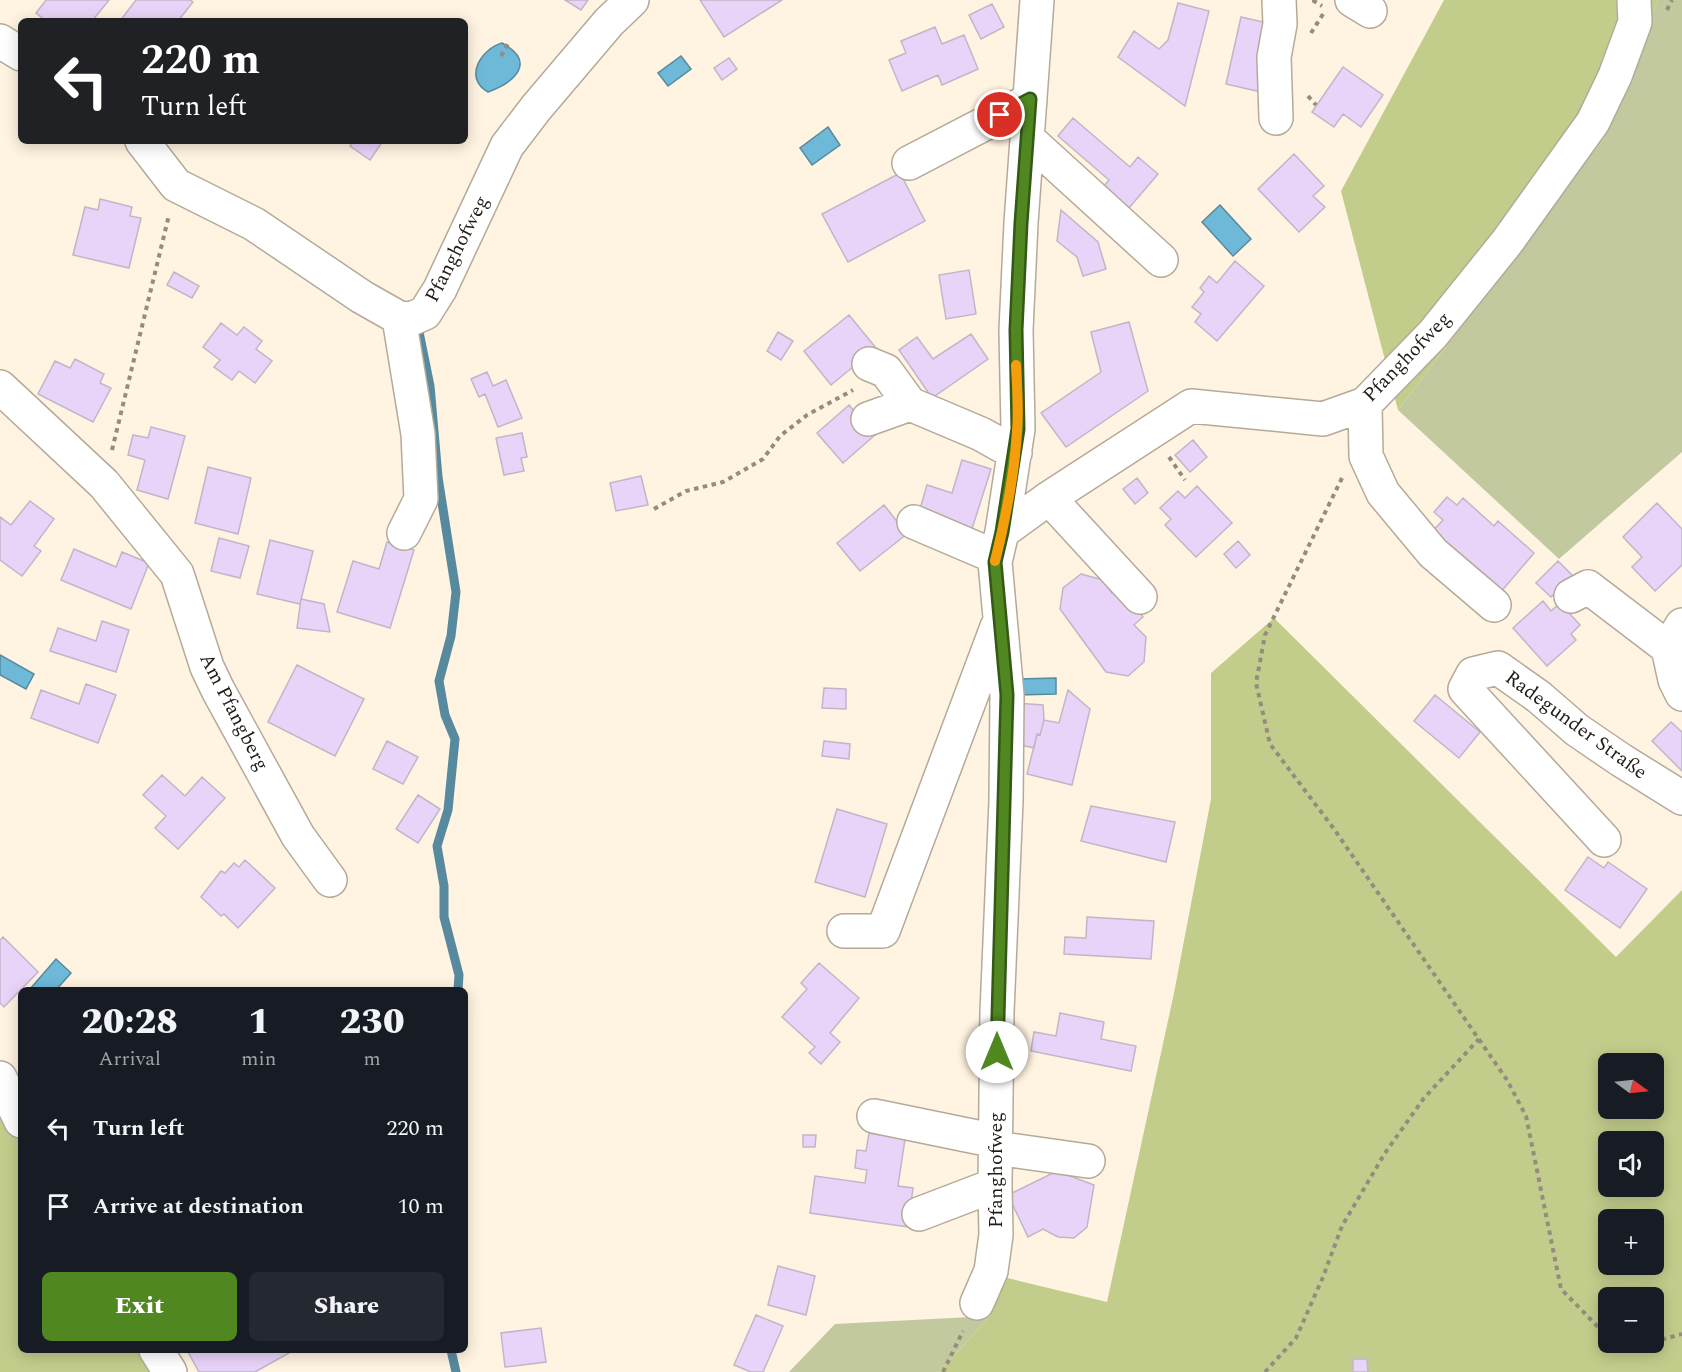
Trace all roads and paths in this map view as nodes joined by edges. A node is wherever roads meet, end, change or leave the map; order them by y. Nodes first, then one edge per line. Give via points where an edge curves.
1 (632, 0) edge
2 (1037, 0) edge
3 (1279, 0) edge
4 (1634, 0) edge
5 (509, 42) dead end
6 (501, 56) dead end
7 (1030, 99) junction
8 (1276, 118) dead end
9 (1027, 138) junction
10 (144, 144) edge
11 (909, 163) dead end
12 (176, 185) junction
13 (1161, 260) dead end
14 (399, 318) junction
15 (0, 387) edge
16 (866, 392) junction
17 (910, 404) junction
18 (1365, 418) junction
19 (1015, 453) junction
20 (104, 484) junction
21 (1048, 498) junction
22 (654, 509) dead end
23 (914, 522) dead end
24 (404, 533) dead end
25 (999, 545) junction
26 (1571, 596) dead end
27 (1140, 597) dead end
28 (1494, 605) dead end
29 (1000, 620) junction
30 (1675, 636) edge
31 (1682, 694) edge
32 (1682, 798) edge
33 (1604, 840) dead end
34 (330, 880) dead end
35 (844, 931) dead end
36 (1479, 1040) junction
37 (0, 1078) edge
38 (18, 1115) edge
39 (874, 1116) dead end
40 (996, 1144) junction
41 (1088, 1161) dead end
42 (995, 1185) junction
43 (919, 1214) dead end
44 (977, 1303) joint
45 (1598, 1327) edge
46 (1682, 1334) edge
47 (1664, 1339) edge
48 (158, 1353) edge
49 (170, 1372) edge
50 (943, 1372) edge
51 (1265, 1372) edge

1 - 14 street, Pfanghofweg via 609,22 507,146 440,289 424,313 411,319
2 - 7 street, Pfanghofweg
3 - 8 street via 1280,24 1274,57
4 - 18 street, Pfanghofweg via 1635,22 1593,122 1507,242
5 - 6 path
7 - 9 street, Pfanghofweg
7 - 11 street
9 - 13 street
9 - 19 street, Pfanghofweg via 1016,330
10 - 12 street
12 - 14 street via 254,224
12 - 20 path
14 - 24 street via 418,434 421,498
15 - 20 street, Am Pfangberg
16 - 17 street
16 - 17 street via 886,371
16 - 22 path via 851,390 807,415 780,436 763,459 723,482 686,491
17 - 19 street
18 - 21 street, Pfanghofweg via 1323,419 1191,406
18 - 28 street via 1366,456 1383,493 1432,553
18 - 36 path via 1265,635 1256,683 1270,744 1334,829
19 - 25 street, Pfanghofweg
20 - 34 street, Am Pfangberg via 177,574 218,690 298,836
21 - 25 street, Pfanghofweg
21 - 27 street
23 - 25 street
25 - 29 street, Pfanghofweg
26 - 30 street via 1588,587
29 - 35 street via 883,931
29 - 40 street, Pfanghofweg via 1007,695
30 - 31 street via 1675,680
32 - 33 street, Radegunder Straße via 1577,730 1498,668 1473,674 1465,689
36 - 45 path via 1526,1116 1561,1289
36 - 51 path via 1424,1098 1385,1153 1342,1226 1296,1338
37 - 38 street
39 - 40 street
40 - 41 street
40 - 42 street, Pfanghofweg
42 - 43 street
42 - 44 street, Pfanghofweg via 994,1253
44 - 50 path
46 - 47 path
48 - 49 street

